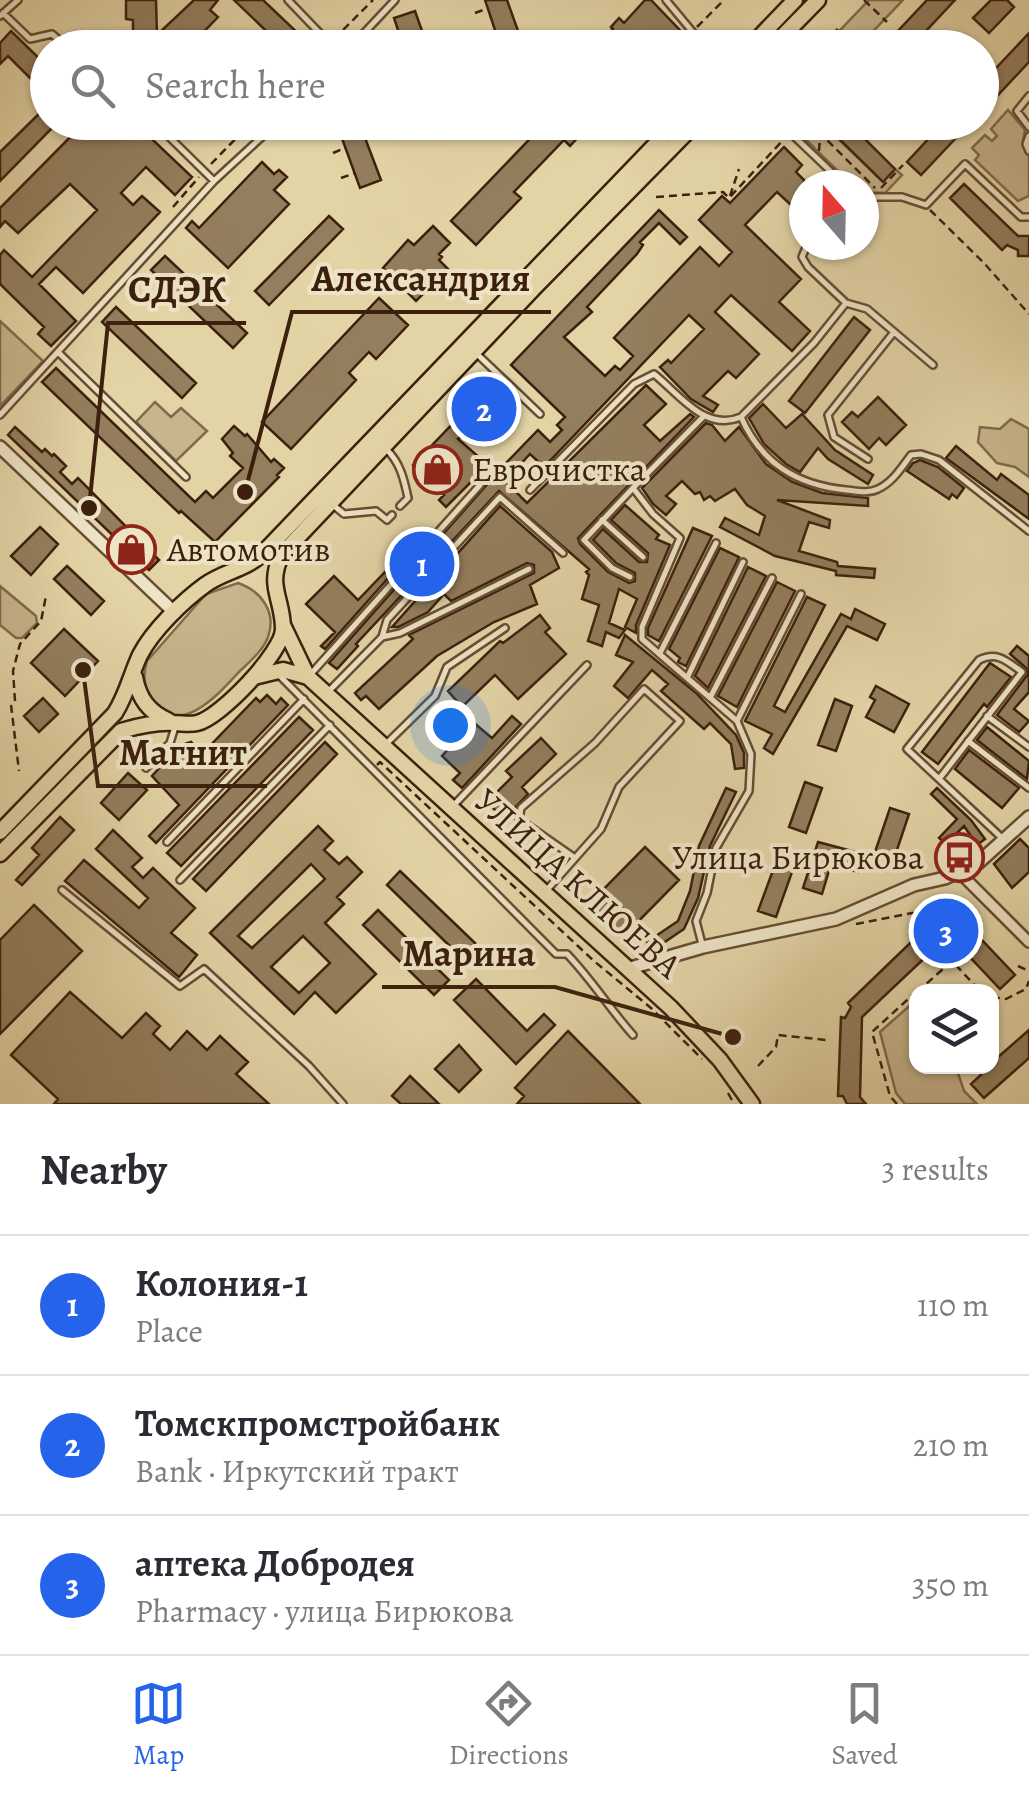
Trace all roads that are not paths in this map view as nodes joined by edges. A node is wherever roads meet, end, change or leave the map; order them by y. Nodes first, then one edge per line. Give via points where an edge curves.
1 (18, 0) edge
2 (288, 0) edge
3 (395, 0) edge
4 (666, 0) edge
5 (795, 0) edge
6 (818, 0) edge
7 (2, 15) edge
8 (317, 30) edge
9 (367, 30) edge
10 (690, 30) edge
11 (766, 30) edge
12 (789, 30) edge
13 (30, 40) edge
14 (1029, 96) edge
15 (1029, 126) edge
16 (1029, 136) edge
17 (172, 140) edge
18 (258, 140) edge
19 (660, 140) edge
20 (679, 140) edge
21 (799, 140) edge
22 (1029, 151) edge
23 (829, 170) edge
24 (214, 181) junction
25 (879, 197) edge
26 (1029, 217) edge
27 (803, 260) edge
28 (846, 302) junction
29 (894, 332) junction
30 (474, 351) junction
31 (59, 353) junction
32 (933, 365) dead end
33 (540, 414) dead end
34 (0, 416) edge
35 (703, 417) junction
36 (741, 417) junction
37 (0, 447) edge
38 (384, 447) junction
39 (868, 459) dead end
40 (186, 477) dead end
41 (480, 485) dead end
42 (633, 488) junction
43 (530, 490) dead end
44 (331, 503) junction
45 (400, 506) dead end
46 (392, 515) dead end
47 (602, 520) junction
48 (1029, 531) edge
49 (716, 543) dead end
50 (563, 553) dead end
51 (643, 558) dead end
52 (743, 562) dead end
53 (529, 568) dead end
54 (630, 577) dead end
55 (772, 578) dead end
56 (801, 594) dead end
57 (175, 613) junction
58 (283, 624) junction
59 (505, 628) dead end
60 (382, 638) junction
61 (660, 654) junction
62 (586, 666) dead end
63 (275, 670) junction
64 (134, 672) junction
65 (688, 676) junction
66 (308, 677) junction
67 (249, 680) junction
68 (326, 694) junction
69 (711, 696) junction
70 (304, 699) junction
71 (987, 716) junction
72 (736, 721) junction
73 (174, 723) junction
74 (330, 725) junction
75 (968, 741) junction
76 (1029, 746) edge
77 (383, 748) junction
78 (146, 768) dead end
79 (939, 779) junction
80 (1029, 788) edge
81 (450, 808) junction
82 (1029, 817) edge
83 (0, 832) edge
84 (1004, 840) junction
85 (167, 842) dead end
86 (0, 854) edge
87 (575, 858) junction
88 (959, 872) junction
89 (180, 880) dead end
90 (62, 890) dead end
91 (544, 894) junction
92 (1029, 942) edge
93 (703, 947) junction
94 (627, 970) junction
95 (633, 1035) dead end
96 (733, 1087) junction
97 (343, 1104) edge
98 (738, 1104) edge
99 (752, 1104) edge

1 - 7 lane
2 - 8 lane
3 - 9 lane
4 - 10 lane
5 - 11 main road
6 - 12 main road
7 - 13 lane
14 - 15 lane via 1017,110
16 - 22 lane
17 - 24 lane
18 - 24 lane
19 - 57 main road via 261,555 202,586
20 - 30 main road, УЛИЦА КЛЮЕВА
21 - 23 lane
24 - 31 lane
25 - 26 lane via 926,206 965,164 1021,218
27 - 28 lane
28 - 29 lane via 867,308
28 - 36 lane
29 - 32 lane
29 - 39 lane via 828,415 834,437
30 - 33 lane
30 - 38 main road, УЛИЦА КЛЮЕВА
31 - 34 lane
31 - 40 lane
35 - 36 lane
35 - 42 lane
35 - 43 lane via 654,374 634,384
36 - 48 lane via 788,476 818,487 877,490 911,454 921,454 940,460
37 - 57 street
38 - 44 main road, УЛИЦА КЛЮЕВА
38 - 45 lane via 405,482 408,498
41 - 66 lane
42 - 47 lane
42 - 61 lane via 680,538 642,627 642,639
44 - 46 lane via 344,514 376,511 387,520
44 - 58 main road, УЛИЦА КЛЮЕВА via 275,568
47 - 51 lane
47 - 54 lane via 584,540
49 - 61 lane
50 - 60 lane via 500,497 388,620
52 - 65 lane
53 - 60 lane
55 - 69 lane
56 - 72 lane
57 - 64 main road
58 - 66 main road, УЛИЦА КЛЮЕВА
58 - 67 main road via 276,650
59 - 77 lane via 447,668 435,696
60 - 68 lane
61 - 65 lane
62 - 81 lane
63 - 66 main road
63 - 67 main road
63 - 70 lane
64 - 73 main road via 145,704
64 - 83 main road via 115,713
65 - 69 lane
66 - 68 main road, УЛИЦА КЛЮЕВА
67 - 73 main road via 211,718
68 - 77 main road, УЛИЦА КЛЮЕВА
69 - 72 lane
70 - 74 lane
70 - 85 lane
71 - 75 lane
71 - 76 lane
71 - 79 lane via 1022,672 989,654 907,748
72 - 93 lane via 751,754 749,791 716,848 696,921
73 - 78 lane via 170,743
73 - 86 main road via 121,731
74 - 89 lane
74 - 95 lane via 556,954 567,954
75 - 79 lane
75 - 80 lane
77 - 81 main road, УЛИЦА КЛЮЕВА
79 - 84 lane
81 - 91 main road, УЛИЦА КЛЮЕВА
82 - 84 street
84 - 88 street
87 - 87 lane via 601,828 619,787 680,720 644,688 595,743 521,808 520,820
87 - 91 lane
88 - 92 street
88 - 93 street via 836,919
90 - 97 lane via 180,986 204,969
91 - 94 main road, УЛИЦА КЛЮЕВА
93 - 94 street
94 - 96 main road, УЛИЦА КЛЮЕВА via 698,1035
96 - 98 lane
96 - 99 main road, УЛИЦА КЛЮЕВА

